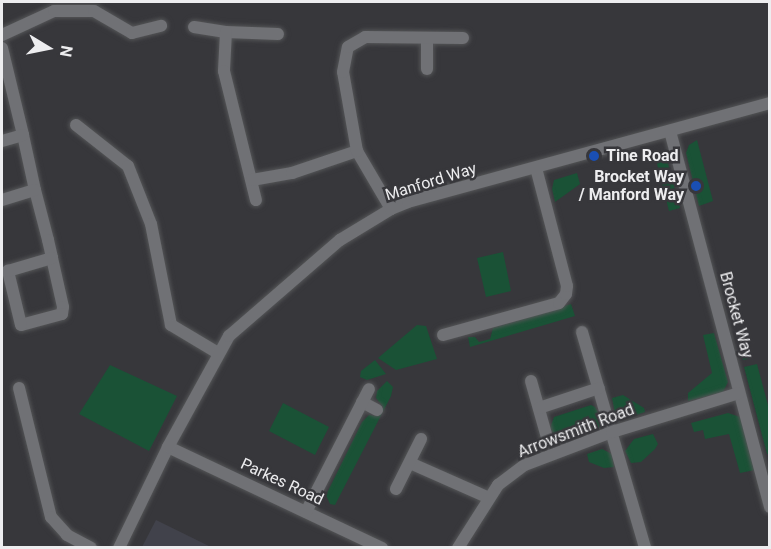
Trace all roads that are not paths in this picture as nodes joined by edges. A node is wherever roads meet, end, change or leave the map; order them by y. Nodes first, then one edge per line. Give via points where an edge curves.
1 (161, 26) dead end
2 (194, 27) dead end
3 (226, 32) junction
4 (278, 34) dead end
5 (2, 35) edge
6 (427, 38) junction
7 (463, 38) dead end
8 (2, 48) edge
9 (427, 69) dead end
10 (770, 103) edge
11 (76, 125) dead end
12 (670, 131) junction
13 (22, 135) junction
14 (2, 141) edge
15 (357, 151) junction
16 (536, 168) junction
17 (252, 180) junction
18 (35, 190) junction
19 (2, 200) edge
20 (256, 200) dead end
21 (391, 209) junction
22 (52, 258) junction
23 (582, 332) dead end
24 (443, 335) dead end
25 (218, 353) junction
26 (531, 381) dead end
27 (19, 388) dead end
28 (599, 388) junction
29 (369, 389) dead end
30 (739, 393) junction
31 (362, 402) junction
32 (539, 408) junction
33 (376, 410) dead end
34 (612, 432) junction
35 (421, 439) dead end
36 (549, 441) dead end
37 (168, 447) junction
38 (410, 463) junction
39 (396, 489) dead end
40 (489, 498) junction
41 (770, 507) edge
42 (306, 512) junction
43 (91, 548) edge
44 (119, 548) edge
45 (382, 548) edge
46 (458, 548) edge
47 (645, 548) edge

1 - 5 street via 132,33 94,11 54,11
2 - 3 street
3 - 4 street
3 - 17 street via 224,71
6 - 7 street
6 - 9 street
6 - 15 street via 365,37 348,47 343,72
8 - 13 street
10 - 12 street, Manford Way
11 - 25 street via 128,166 151,224 171,325
12 - 16 street, Manford Way
12 - 30 street, Brocket Way
13 - 14 street
13 - 18 street
15 - 17 street via 292,173
15 - 21 street
16 - 21 street, Manford Way
16 - 24 street via 567,294 559,303
17 - 20 street
18 - 19 street
18 - 22 street
21 - 25 street, Manford Way via 340,240 229,336
22 - 22 street via 62,314 21,325 8,271
23 - 28 street
25 - 37 street, Manford Way
26 - 32 street
27 - 43 street via 51,517 67,535
28 - 32 street
28 - 34 street
29 - 31 street
30 - 34 street, Arrowsmith Road
30 - 41 street, Brocket Way
31 - 33 street
31 - 42 street
32 - 36 street
34 - 40 street, Arrowsmith Road via 525,465 498,485
34 - 47 street
35 - 38 street
37 - 42 street, Parkes Road
37 - 44 street, Manford Way
38 - 39 street
38 - 40 street
40 - 46 street, Arrowsmith Road
42 - 45 street, Parkes Road

